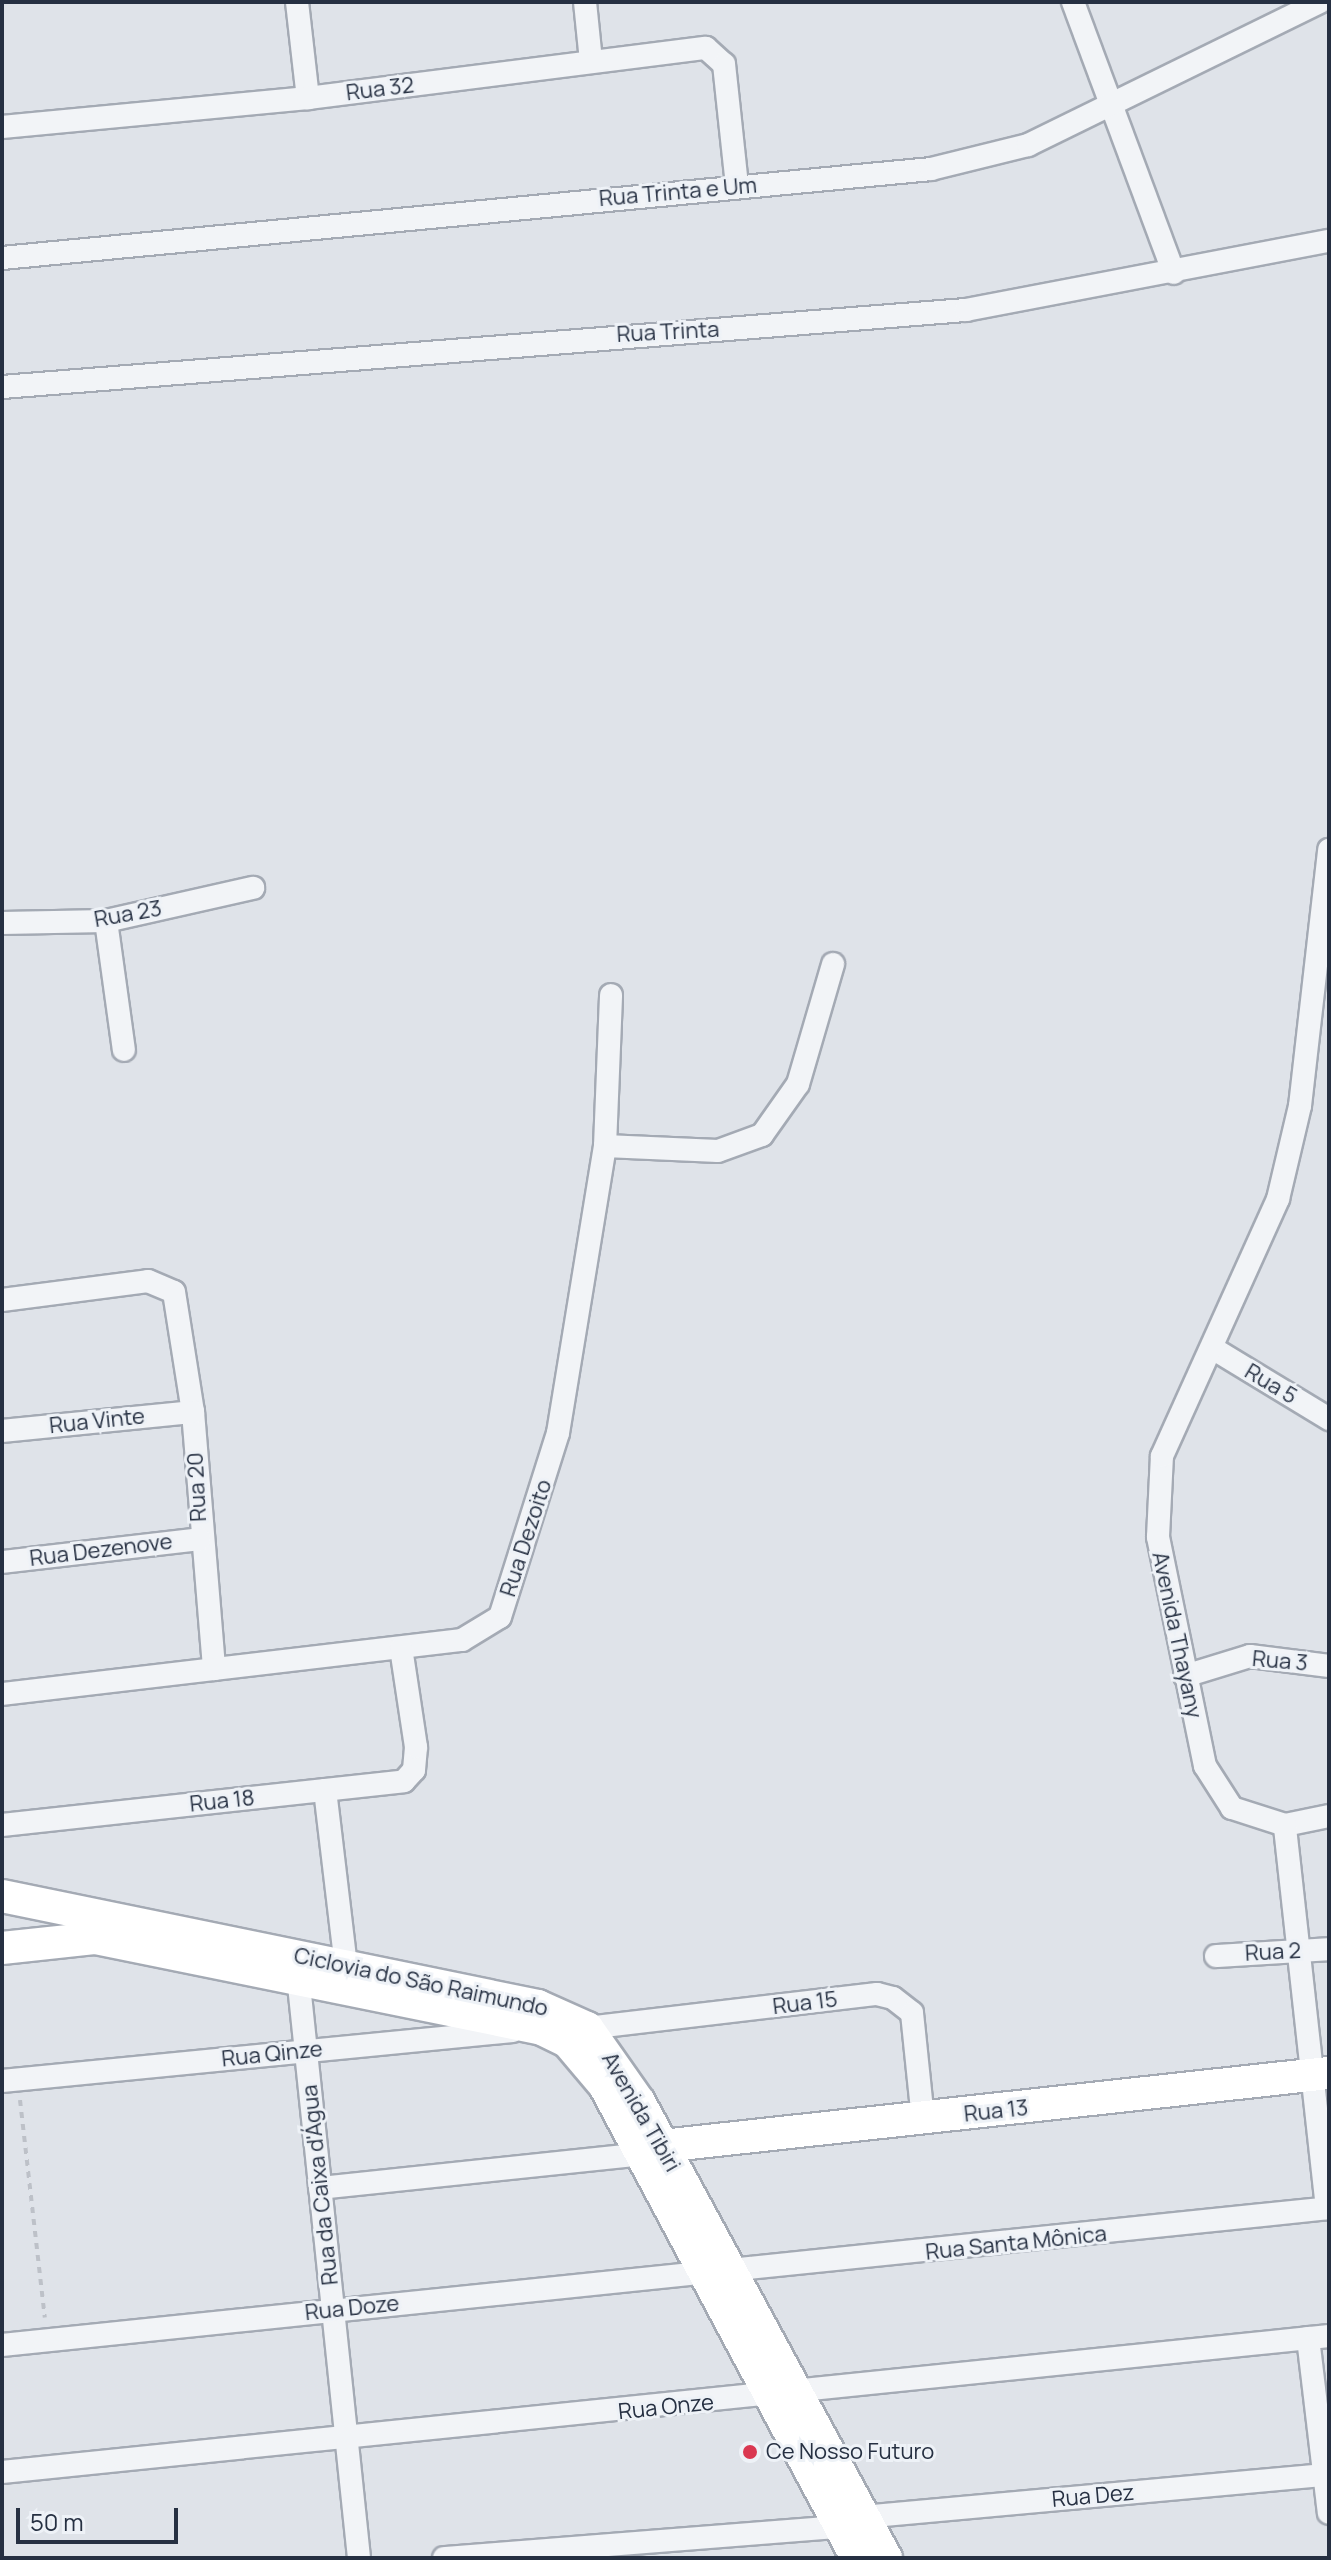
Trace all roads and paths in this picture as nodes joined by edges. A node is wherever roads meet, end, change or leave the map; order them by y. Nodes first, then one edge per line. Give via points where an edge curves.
1 (297, 2) edge
2 (585, 2) edge
3 (1073, 2) edge
4 (1320, 2) edge
5 (591, 61) junction
6 (308, 98) junction
7 (1115, 104) junction
8 (2, 127) edge
9 (737, 186) junction
10 (1329, 241) edge
11 (2, 258) edge
12 (1174, 273) junction
13 (2, 387) edge
14 (1329, 850) edge
15 (253, 888) dead end
16 (106, 921) junction
17 (2, 923) edge
18 (833, 964) dead end
19 (611, 995) dead end
20 (124, 1050) dead end
21 (605, 1146) junction
22 (2, 1300) edge
23 (1214, 1349) junction
24 (193, 1412) junction
25 (1329, 1419) edge
26 (2, 1431) edge
27 (200, 1539) junction
28 (2, 1562) edge
29 (401, 1648) junction
30 (1329, 1666) edge
31 (214, 1669) junction
32 (1185, 1676) junction
33 (2, 1694) edge
34 (325, 1790) junction
35 (1329, 1816) edge
36 (2, 1825) edge
37 (1285, 1825) junction
38 (2, 1896) edge
39 (2, 1919) edge
40 (96, 1938) junction
41 (2, 1948) edge
42 (1329, 1949) edge
43 (1301, 1951) junction
44 (1216, 1956) dead end
45 (346, 1965) junction
46 (297, 1967) junction
47 (587, 2028) junction
48 (542, 2029) junction
49 (306, 2051) junction
50 (1322, 2074) edge
51 (10, 2080) edge
52 (923, 2119) junction
53 (652, 2150) junction
54 (320, 2188) junction
55 (1328, 2208) edge
56 (717, 2274) junction
57 (333, 2310) junction
58 (1319, 2337) edge
59 (48, 2340) junction
60 (2, 2345) edge
61 (782, 2396) junction
62 (347, 2438) junction
63 (2, 2472) edge
64 (1325, 2475) junction
65 (1329, 2513) edge
66 (850, 2522) junction
67 (359, 2558) edge
68 (444, 2558) edge
69 (857, 2558) edge
70 (886, 2558) edge

1 - 6 street
2 - 5 street
3 - 7 street
4 - 7 street, Rua Trinta e Um
5 - 6 street, Rua 32
5 - 9 street, Rua 32 via 706,48 724,64
6 - 8 street, Rua 32
7 - 9 street, Rua Trinta e Um via 988,157
7 - 12 street
9 - 11 street, Rua Trinta e Um
10 - 12 street, Rua Trinta
12 - 13 street, Rua Trinta via 966,310
14 - 23 street, Avenida Thayany via 1296,1122 1278,1199
15 - 16 street, Rua 23
16 - 17 street, Rua 23
16 - 20 street
18 - 21 street via 798,1084 762,1135 718,1151
19 - 21 street, Rua Dezoito
21 - 29 street, Rua Dezoito via 558,1433 512,1590 487,1630
22 - 24 street, Rua 20 via 148,1281 171,1288
23 - 25 street, Rua 5
23 - 32 street, Avenida Thayany via 1179,1412 1159,1494 1164,1588
24 - 26 street, Rua Vinte
24 - 27 street, Rua 20
27 - 28 street, Rua Dezenove
27 - 31 street, Rua 20
29 - 31 street, Rua Dezoito
29 - 34 street, Rua 18 via 416,1747 414,1770 404,1781
30 - 32 street, Rua 3 via 1250,1656
31 - 33 street, Rua Dezoito
32 - 37 street, Avenida Thayany via 1205,1766 1220,1795 1232,1808
34 - 36 street, Rua 18
34 - 45 street
35 - 37 street
37 - 43 street
38 - 46 main road, Avenida Tibiri
39 - 40 main road, Avenida Tibiri
40 - 41 main road
40 - 46 main road, Avenida Tibiri
42 - 43 street, Rua 2
43 - 44 street, Rua 2
43 - 50 street
45 - 46 main road, Avenida Tibiri
45 - 47 main road, Avenida Tibiri via 538,2006
46 - 48 main road, Avenida Tibiri
46 - 49 street, Rua da Caixa d'Água
47 - 52 street, Rua 15 via 893,1998 912,2013
47 - 53 main road, Avenida Tibiri
48 - 49 street, Rua Qinze
48 - 53 main road, Avenida Tibiri via 584,2056
49 - 51 street, Rua Qinze
49 - 54 street, Rua da Caixa d'Água
50 - 52 main road, Rua 13
50 - 55 street
51 - 59 path
52 - 53 main road, Rua 13
53 - 54 street, Rua 13
53 - 56 main road, Avenida Tibiri
54 - 57 street, Rua da Caixa d'Água
55 - 56 street, Rua Santa Mônica
56 - 57 street, Rua Doze
56 - 61 main road, Avenida Tibiri
57 - 59 street, Rua Doze
57 - 62 street, Rua da Caixa d'Água
58 - 61 street, Rua Onze
58 - 64 street
59 - 60 street, Rua Doze
61 - 62 street, Rua Onze
61 - 66 main road, Avenida Tibiri
62 - 63 street, Rua Onze
62 - 67 street, Rua da Caixa d'Água
64 - 65 street
64 - 66 street, Rua Dez
66 - 68 street, Rua Dez
66 - 69 main road, Avenida Tibiri
66 - 70 main road, Avenida Tibiri

